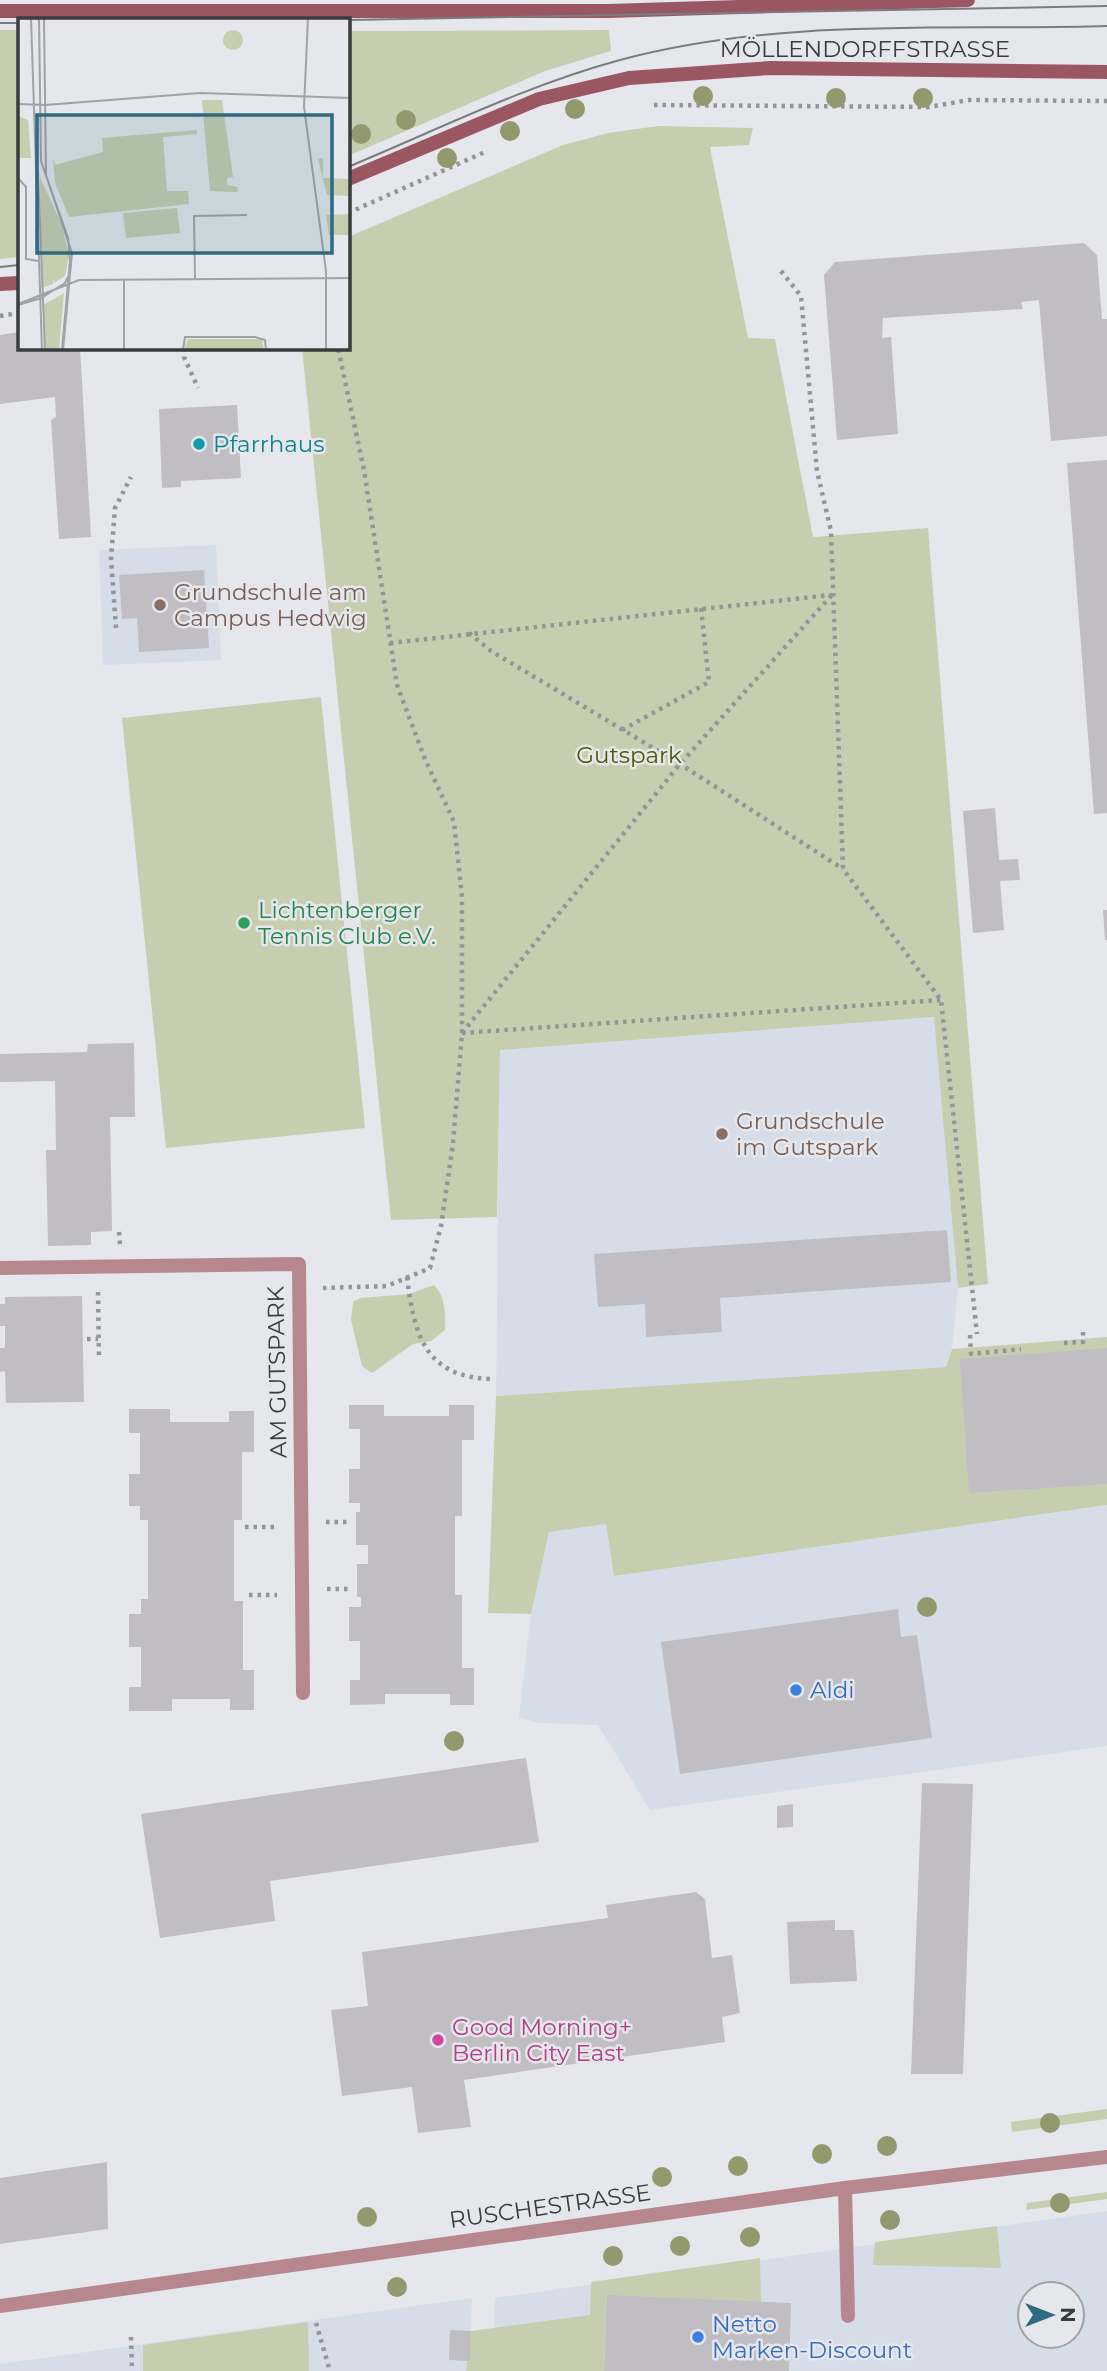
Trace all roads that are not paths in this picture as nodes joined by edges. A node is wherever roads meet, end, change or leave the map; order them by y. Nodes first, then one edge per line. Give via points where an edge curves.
1 (968, 0) edge
2 (0, 11) edge
3 (1107, 72) edge
4 (350, 178) edge
5 (18, 283) edge
6 (0, 284) edge
7 (0, 1268) edge
8 (303, 1693) dead end
9 (1107, 2157) edge
10 (845, 2188) junction
11 (0, 2306) edge
12 (848, 2316) dead end

1 - 2 main road, MÖLLENDORFFSTRASSE via 594,11
3 - 4 main road, MÖLLENDORFFSTRASSE via 770,68 629,78 539,99
5 - 6 main road
7 - 8 street, AM GUTSPARK via 299,1264
9 - 10 street, RUSCHESTRASSE
10 - 11 street, RUSCHESTRASSE
10 - 12 street

